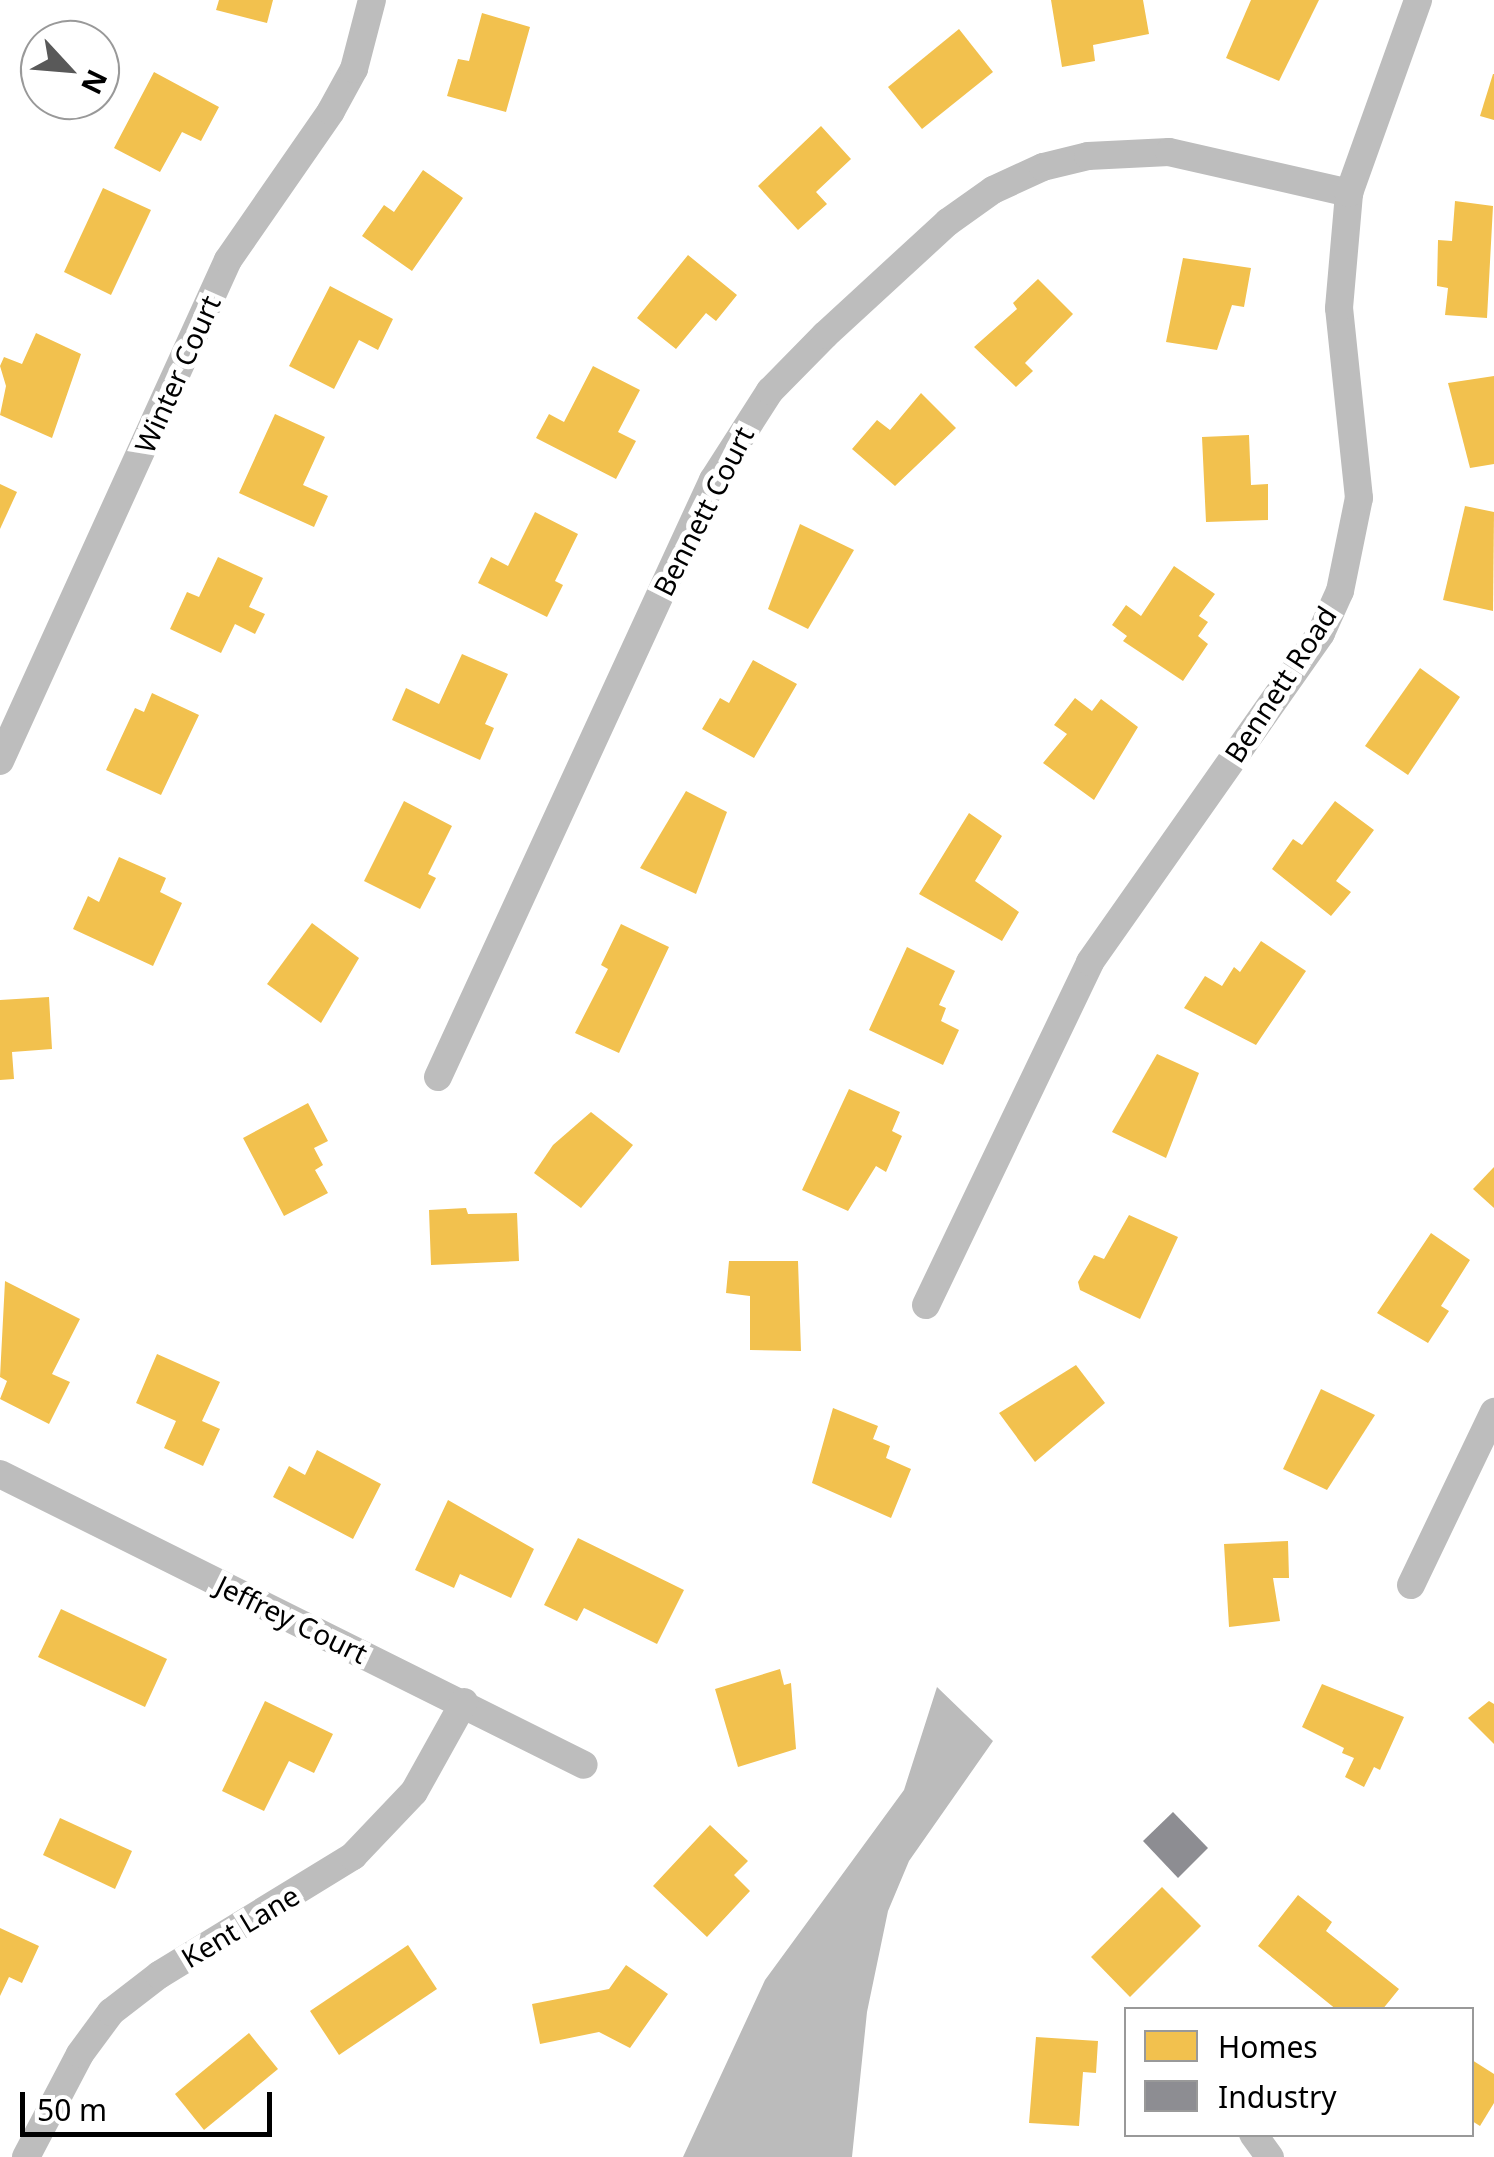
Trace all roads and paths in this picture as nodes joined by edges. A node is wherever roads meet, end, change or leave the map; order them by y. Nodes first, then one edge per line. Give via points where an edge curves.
1 (372, 0) edge
2 (1418, 0) edge
3 (1348, 193) junction
4 (0, 762) edge
5 (438, 1078) dead end
6 (926, 1305) dead end
7 (1494, 1412) edge
8 (0, 1474) edge
9 (1411, 1585) dead end
10 (464, 1702) junction
11 (584, 1764) dead end
12 (26, 2157) edge

1 - 4 street, Winter Court via 354,69 331,111 228,260
2 - 3 street, Bennett Road
3 - 5 street, Bennett Court via 1169,152 1088,156 1043,167 993,190 948,222 824,335 770,391 713,480
3 - 6 street, Bennett Road via 1339,308 1359,498 1340,591 1321,633 1090,962
7 - 9 street
8 - 10 street, Jeffrey Court
10 - 11 street, Jeffrey Court
10 - 12 street, Kent Lane via 414,1792 352,1856 159,1974 111,2012 80,2054

